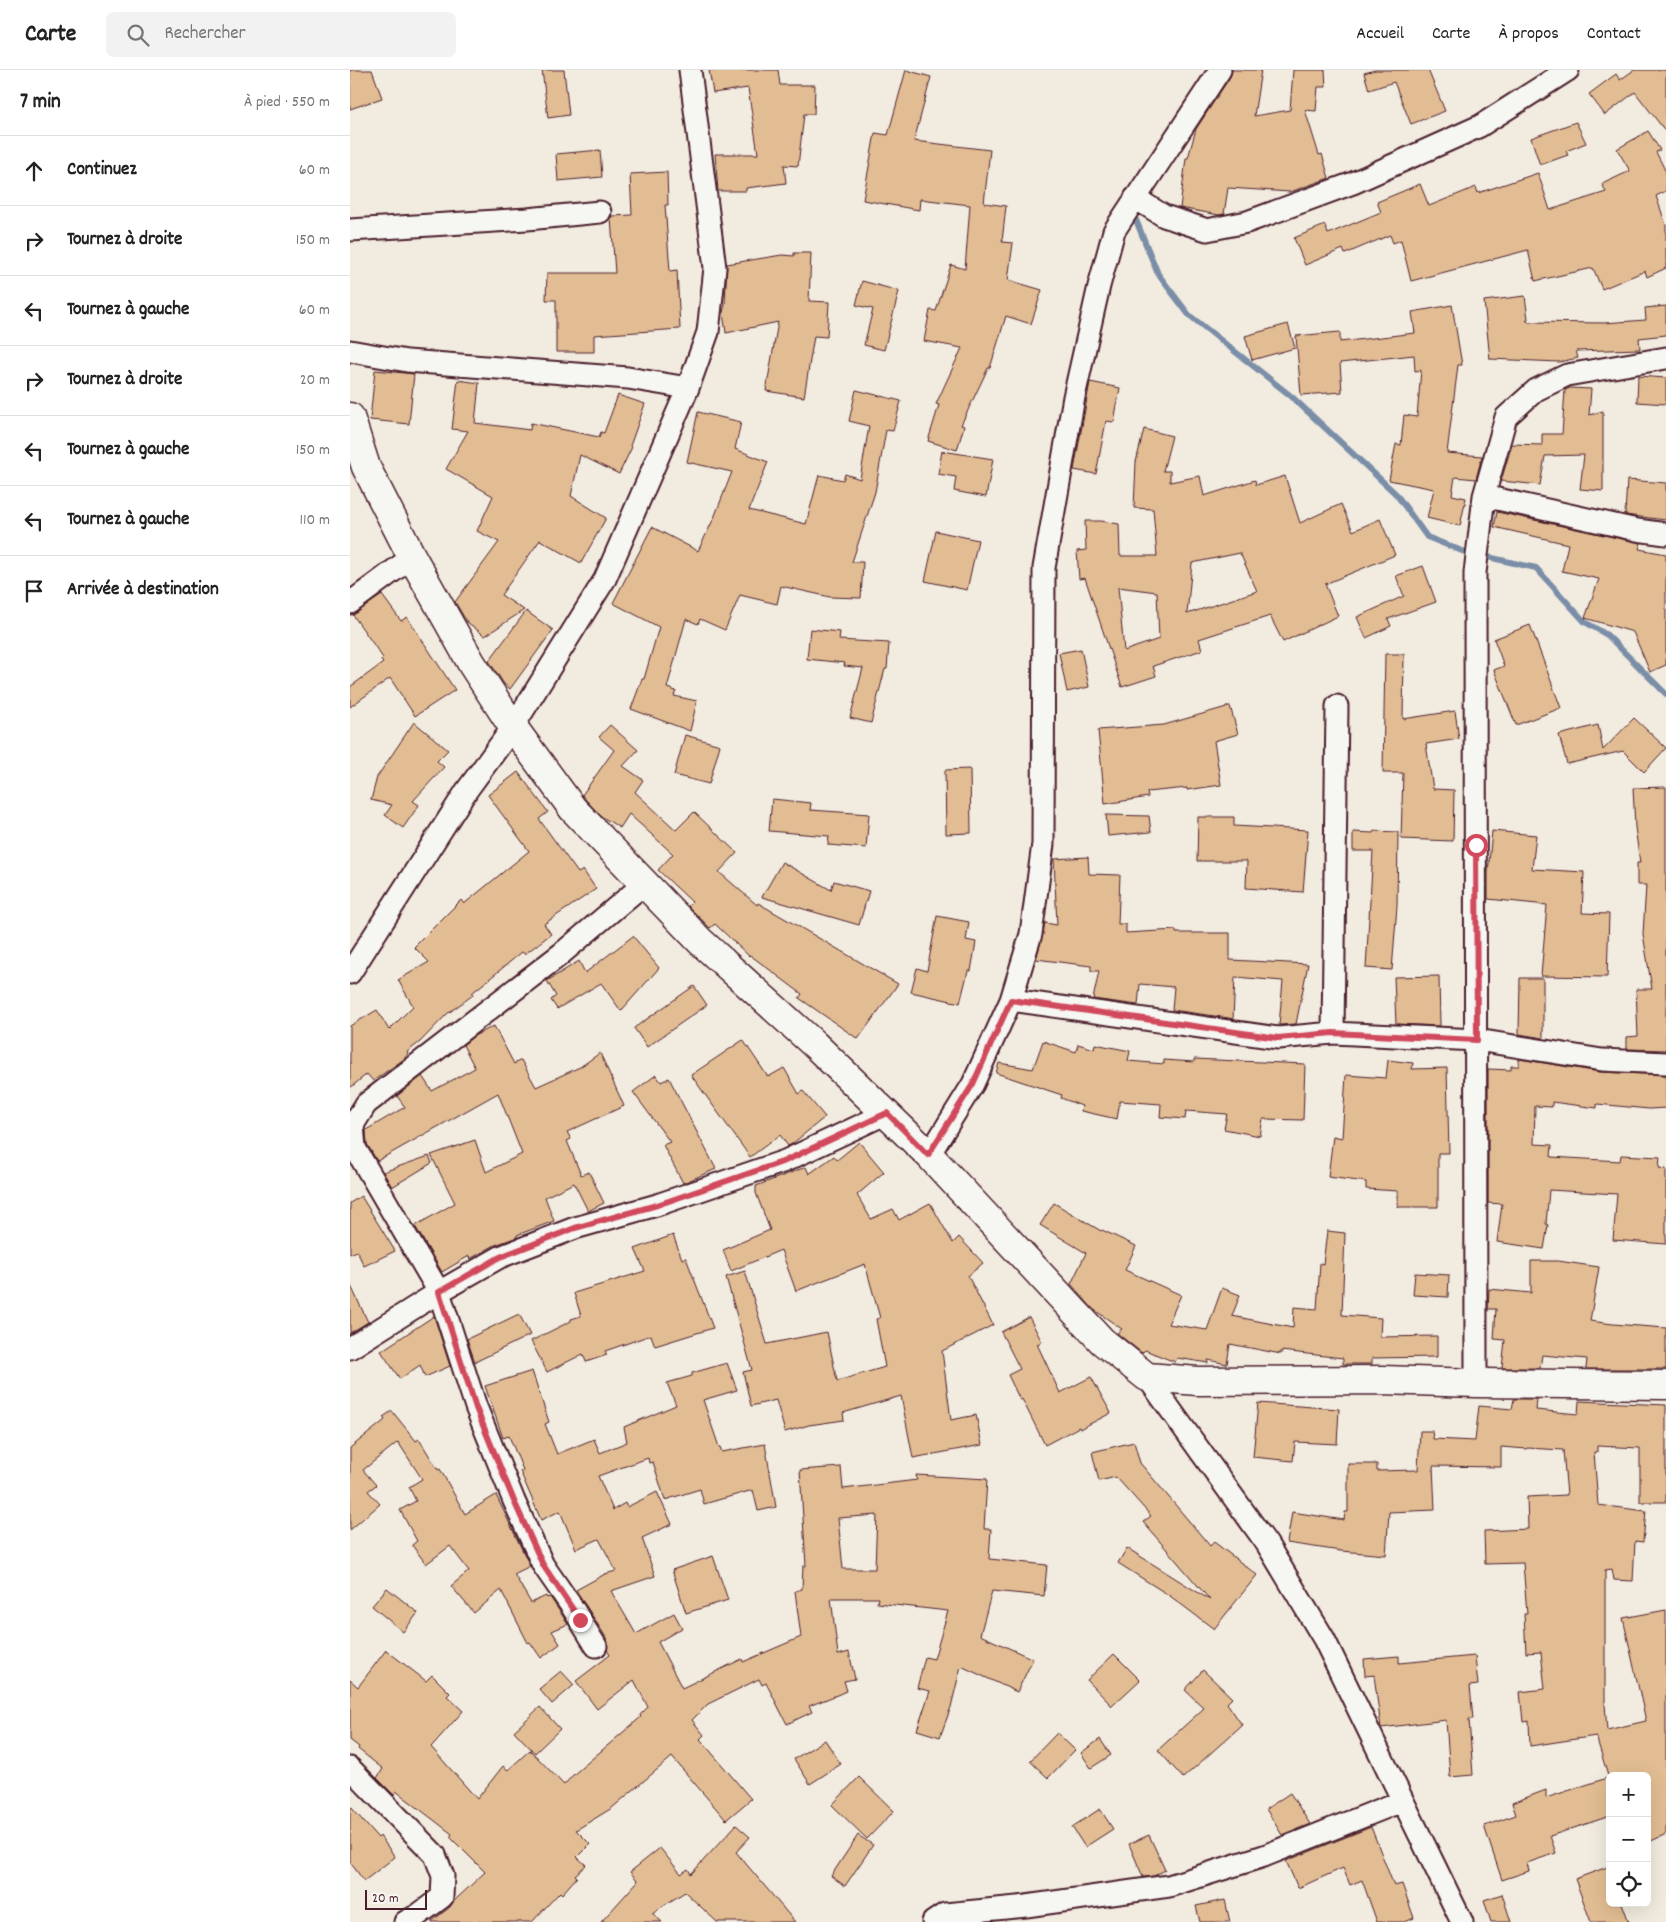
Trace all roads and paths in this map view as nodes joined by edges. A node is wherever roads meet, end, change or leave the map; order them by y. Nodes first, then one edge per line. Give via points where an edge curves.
1 (690, 70) edge
2 (1220, 70) edge
3 (1568, 70) edge
4 (1134, 198) junction
5 (600, 212) dead end
6 (350, 230) edge
7 (350, 351) edge
8 (1666, 358) edge
9 (688, 388) junction
10 (350, 417) edge
11 (1484, 496) junction
12 (1666, 534) edge
13 (412, 556) junction
14 (350, 603) edge
15 (1337, 706) dead end
16 (513, 727) junction
17 (645, 883) junction
18 (350, 973) edge
19 (1011, 1000) junction
20 (1333, 1033) junction
21 (1477, 1040) junction
22 (1666, 1063) edge
23 (887, 1113) junction
24 (928, 1155) junction
25 (439, 1292) junction
26 (350, 1348) edge
27 (1147, 1377) junction
28 (1476, 1383) junction
29 (1666, 1385) edge
30 (596, 1646) dead end
31 (350, 1768) edge
32 (1402, 1801) junction
33 (405, 1922) edge
34 (932, 1922) edge
35 (1462, 1922) edge

1 - 9 street via 715,268 708,332
2 - 4 street
3 - 4 street via 1480,126 1353,183 1247,222 1207,230 1164,216
4 - 19 street via 1114,231 1098,286 1074,397 1044,568 1043,844 1031,934
5 - 6 street
7 - 9 street via 408,361 628,378
8 - 11 street via 1567,375 1536,390 1506,417
9 - 16 street via 605,579
10 - 13 street via 366,467
11 - 12 street
11 - 21 street via 1474,573
13 - 14 street
13 - 16 street via 472,664
15 - 20 street
16 - 17 street via 573,809
16 - 18 street via 468,790
17 - 23 street via 700,941
17 - 25 street via 561,954 366,1104 353,1125 355,1148
19 - 20 street via 1278,1038
19 - 24 street via 973,1084
20 - 21 street
21 - 22 street via 1602,1060
21 - 28 street
23 - 24 street
23 - 25 street via 785,1161 657,1205 575,1228 500,1257
24 - 27 street via 1102,1341
25 - 26 street
25 - 30 street via 476,1408 514,1501 543,1565
27 - 28 street via 1198,1381
27 - 32 street via 1272,1552 1324,1639
28 - 29 street
31 - 33 street via 435,1855 443,1876 442,1897
32 - 34 street via 1264,1856 1169,1886 945,1914
32 - 35 street

